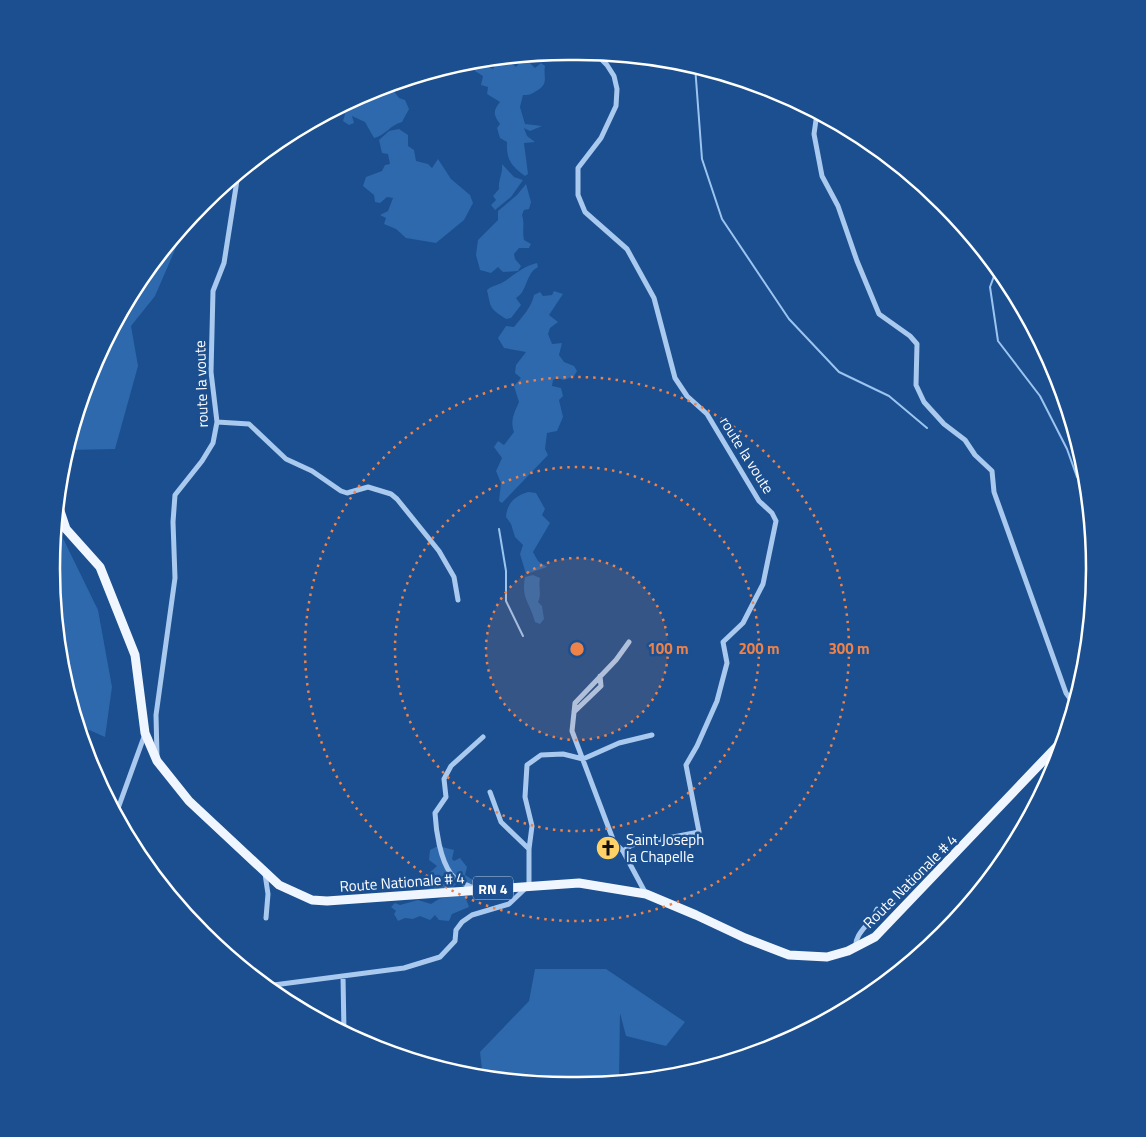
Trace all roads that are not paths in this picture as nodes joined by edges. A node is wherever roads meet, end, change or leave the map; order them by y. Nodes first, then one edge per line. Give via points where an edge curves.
1 (603, 61) edge
2 (816, 120) edge
3 (237, 183) edge
4 (217, 422) junction
5 (62, 518) edge
6 (458, 600) dead end
7 (629, 642) dead end
8 (1069, 698) edge
9 (145, 733) junction
10 (652, 735) dead end
11 (483, 737) dead end
12 (1051, 753) edge
13 (583, 759) junction
14 (157, 761) junction
15 (490, 792) dead end
16 (119, 806) edge
17 (529, 849) junction
18 (623, 851) junction
19 (265, 874) junction
20 (529, 885) junction
21 (478, 890) junction
22 (646, 894) junction
23 (877, 909) dead end
24 (266, 918) dead end
25 (856, 948) junction
26 (343, 976) junction
27 (277, 985) edge
28 (344, 1025) edge

1 - 18 street, route la voute via 614,76 616,106 601,138 578,168 578,195 586,212 627,249 654,298 675,378 687,396 707,414 758,501 776,521 762,584 743,623 724,642 727,663 717,701 686,765 699,832 632,845
2 - 8 street via 814,134 822,176 838,206 879,314 917,344 916,385 924,402 944,424 965,440 992,471 994,492
3 - 4 street, route la voute via 224,264 213,291 211,372
4 - 6 street via 249,424 286,459 312,471 341,491 347,493 368,487 392,494 439,551 454,577
4 - 14 street, route la voute via 213,443 175,495 175,578 156,715
5 - 9 main road, Route Nationale # 4 / RN 4 via 66,529 100,567 132,646
7 - 13 street via 616,660 578,698 572,731
9 - 14 main road, Route Nationale # 4 / RN 4
9 - 16 street
10 - 13 street via 619,743
11 - 21 street via 451,766 444,779 446,797 435,813 438,835 451,875
12 - 25 main road, Route Nationale # 4 / RN 4 via 875,937
13 - 17 street via 563,754 541,755 527,765 525,797 532,826
13 - 18 street via 614,842
14 - 19 main road, Route Nationale # 4 / RN 4 via 189,801
15 - 17 street via 501,822
17 - 20 street
18 - 22 street
19 - 21 main road, Route Nationale # 4 / RN 4 via 279,885 312,900
19 - 24 street via 268,894
20 - 21 main road, Route Nationale # 4 / RN 4
20 - 22 main road, Route Nationale # 4 / RN 4 via 579,883
20 - 26 street via 509,904 462,922 456,930 455,942 440,957 404,968
22 - 25 main road, Route Nationale # 4 / RN 4 via 789,955 827,956
23 - 25 street via 857,937
26 - 27 street
26 - 28 street

